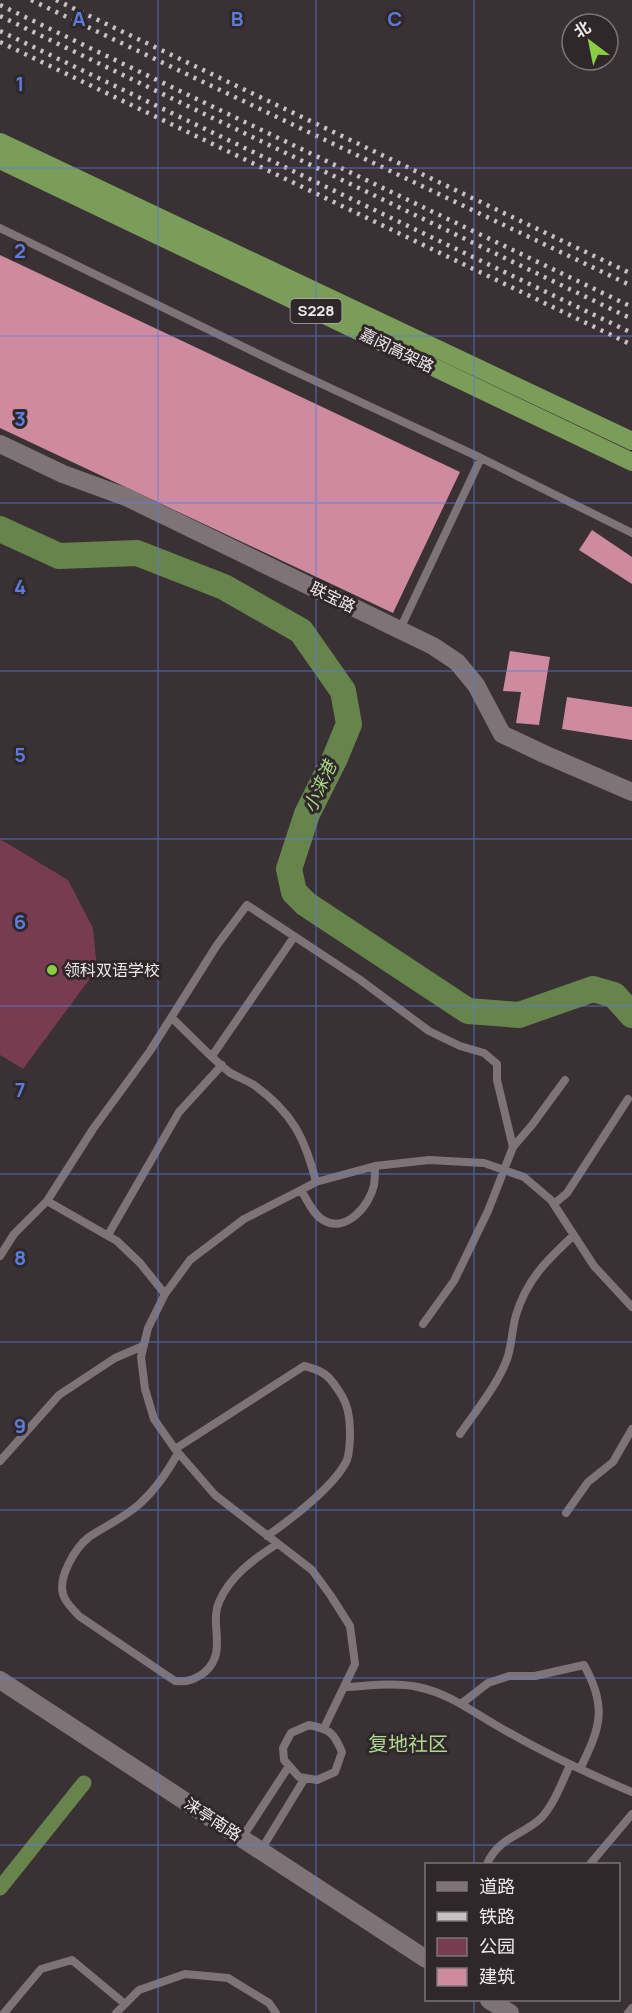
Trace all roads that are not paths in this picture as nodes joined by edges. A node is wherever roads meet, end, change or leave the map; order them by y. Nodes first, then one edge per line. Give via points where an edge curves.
1 (0, 142) edge
2 (0, 160) edge
3 (0, 228) edge
4 (632, 441) edge
5 (0, 444) edge
6 (481, 458) junction
7 (632, 462) edge
8 (632, 533) edge
9 (400, 629) junction
10 (632, 792) edge
11 (294, 937) junction
12 (172, 1018) junction
13 (212, 1056) junction
14 (222, 1065) junction
15 (565, 1080) dead end
16 (628, 1099) dead end
17 (513, 1147) junction
18 (375, 1166) junction
19 (505, 1170) junction
20 (316, 1182) junction
21 (301, 1190) junction
22 (47, 1201) junction
23 (554, 1204) junction
24 (574, 1235) junction
25 (108, 1236) junction
26 (0, 1256) edge
27 (165, 1294) junction
28 (632, 1307) edge
29 (423, 1324) dead end
30 (143, 1346) junction
31 (632, 1429) edge
32 (460, 1434) dead end
33 (176, 1451) junction
34 (0, 1461) edge
35 (566, 1513) dead end
36 (267, 1536) junction
37 (277, 1544) junction
38 (0, 1680) edge
39 (344, 1687) junction
40 (460, 1704) junction
41 (324, 1728) junction
42 (570, 1765) junction
43 (289, 1766) junction
44 (580, 1769) junction
45 (305, 1778) junction
46 (632, 1792) edge
47 (632, 1814) edge
48 (242, 1838) junction
49 (261, 1850) junction
50 (487, 1863) edge
51 (591, 1863) edge
52 (425, 1958) edge
53 (491, 2001) edge
54 (125, 2004) junction
55 (632, 2008) edge
56 (4, 2013) edge
57 (116, 2013) edge
58 (276, 2013) edge
59 (510, 2013) edge
60 (628, 2013) edge

1 - 4 highway, 嘉闵高架路 / S228
2 - 7 highway, 嘉闵高架路 / S228
3 - 6 lane
5 - 9 street, 联宝路 via 63,474 126,497
6 - 8 lane
6 - 9 lane
9 - 10 street, 联宝路 via 457,662 476,685 502,734
11 - 12 lane via 248,904 217,945
11 - 13 lane
11 - 17 lane via 429,1031 484,1053 497,1064 497,1080
12 - 13 lane
12 - 22 lane
13 - 14 lane
14 - 20 lane via 274,1100 294,1124 308,1151
14 - 25 lane via 179,1112
15 - 17 lane
16 - 23 lane via 567,1193
17 - 19 lane
18 - 19 lane via 429,1160 484,1163
18 - 20 lane
18 - 21 lane via 374,1186 366,1204 352,1219 337,1224 323,1220
19 - 23 lane via 524,1177
19 - 29 lane via 454,1281
20 - 21 lane
21 - 27 lane via 244,1219 190,1260
22 - 25 lane
22 - 26 lane via 14,1234
23 - 24 lane
24 - 28 lane via 594,1266
24 - 32 lane via 543,1264 525,1291 508,1356
25 - 27 lane via 140,1263
27 - 30 lane
30 - 33 lane via 145,1389 154,1419
30 - 34 lane via 115,1358 59,1395
31 - 35 lane via 613,1462 588,1482
33 - 36 lane via 215,1495
33 - 36 lane via 304,1366 331,1379 347,1405 347,1459 310,1503
33 - 37 lane via 167,1474 151,1492 135,1508 86,1539 70,1562 62,1578 63,1594 80,1616 175,1681 189,1682 212,1666 217,1651 218,1604 234,1578
36 - 37 lane
37 - 39 lane via 312,1570 350,1626 355,1664
38 - 48 street, 涞亭南路
39 - 40 lane via 417,1687
39 - 41 lane
40 - 42 lane
40 - 44 lane via 488,1683 509,1676 535,1676 584,1665 594,1682 599,1722
41 - 43 lane via 309,1725 291,1733 283,1748
41 - 45 lane via 336,1737 342,1752 339,1762 335,1772 317,1780
42 - 44 lane
42 - 50 lane via 541,1818 505,1841 492,1852
43 - 45 lane
43 - 48 lane
44 - 46 lane
45 - 49 lane
47 - 51 lane
48 - 49 street, 涞亭南路
49 - 52 street, 涞亭南路
53 - 59 street
54 - 56 lane via 72,1960 41,1969
54 - 57 lane
54 - 58 lane via 140,1990 185,1974 228,1978
55 - 60 lane

